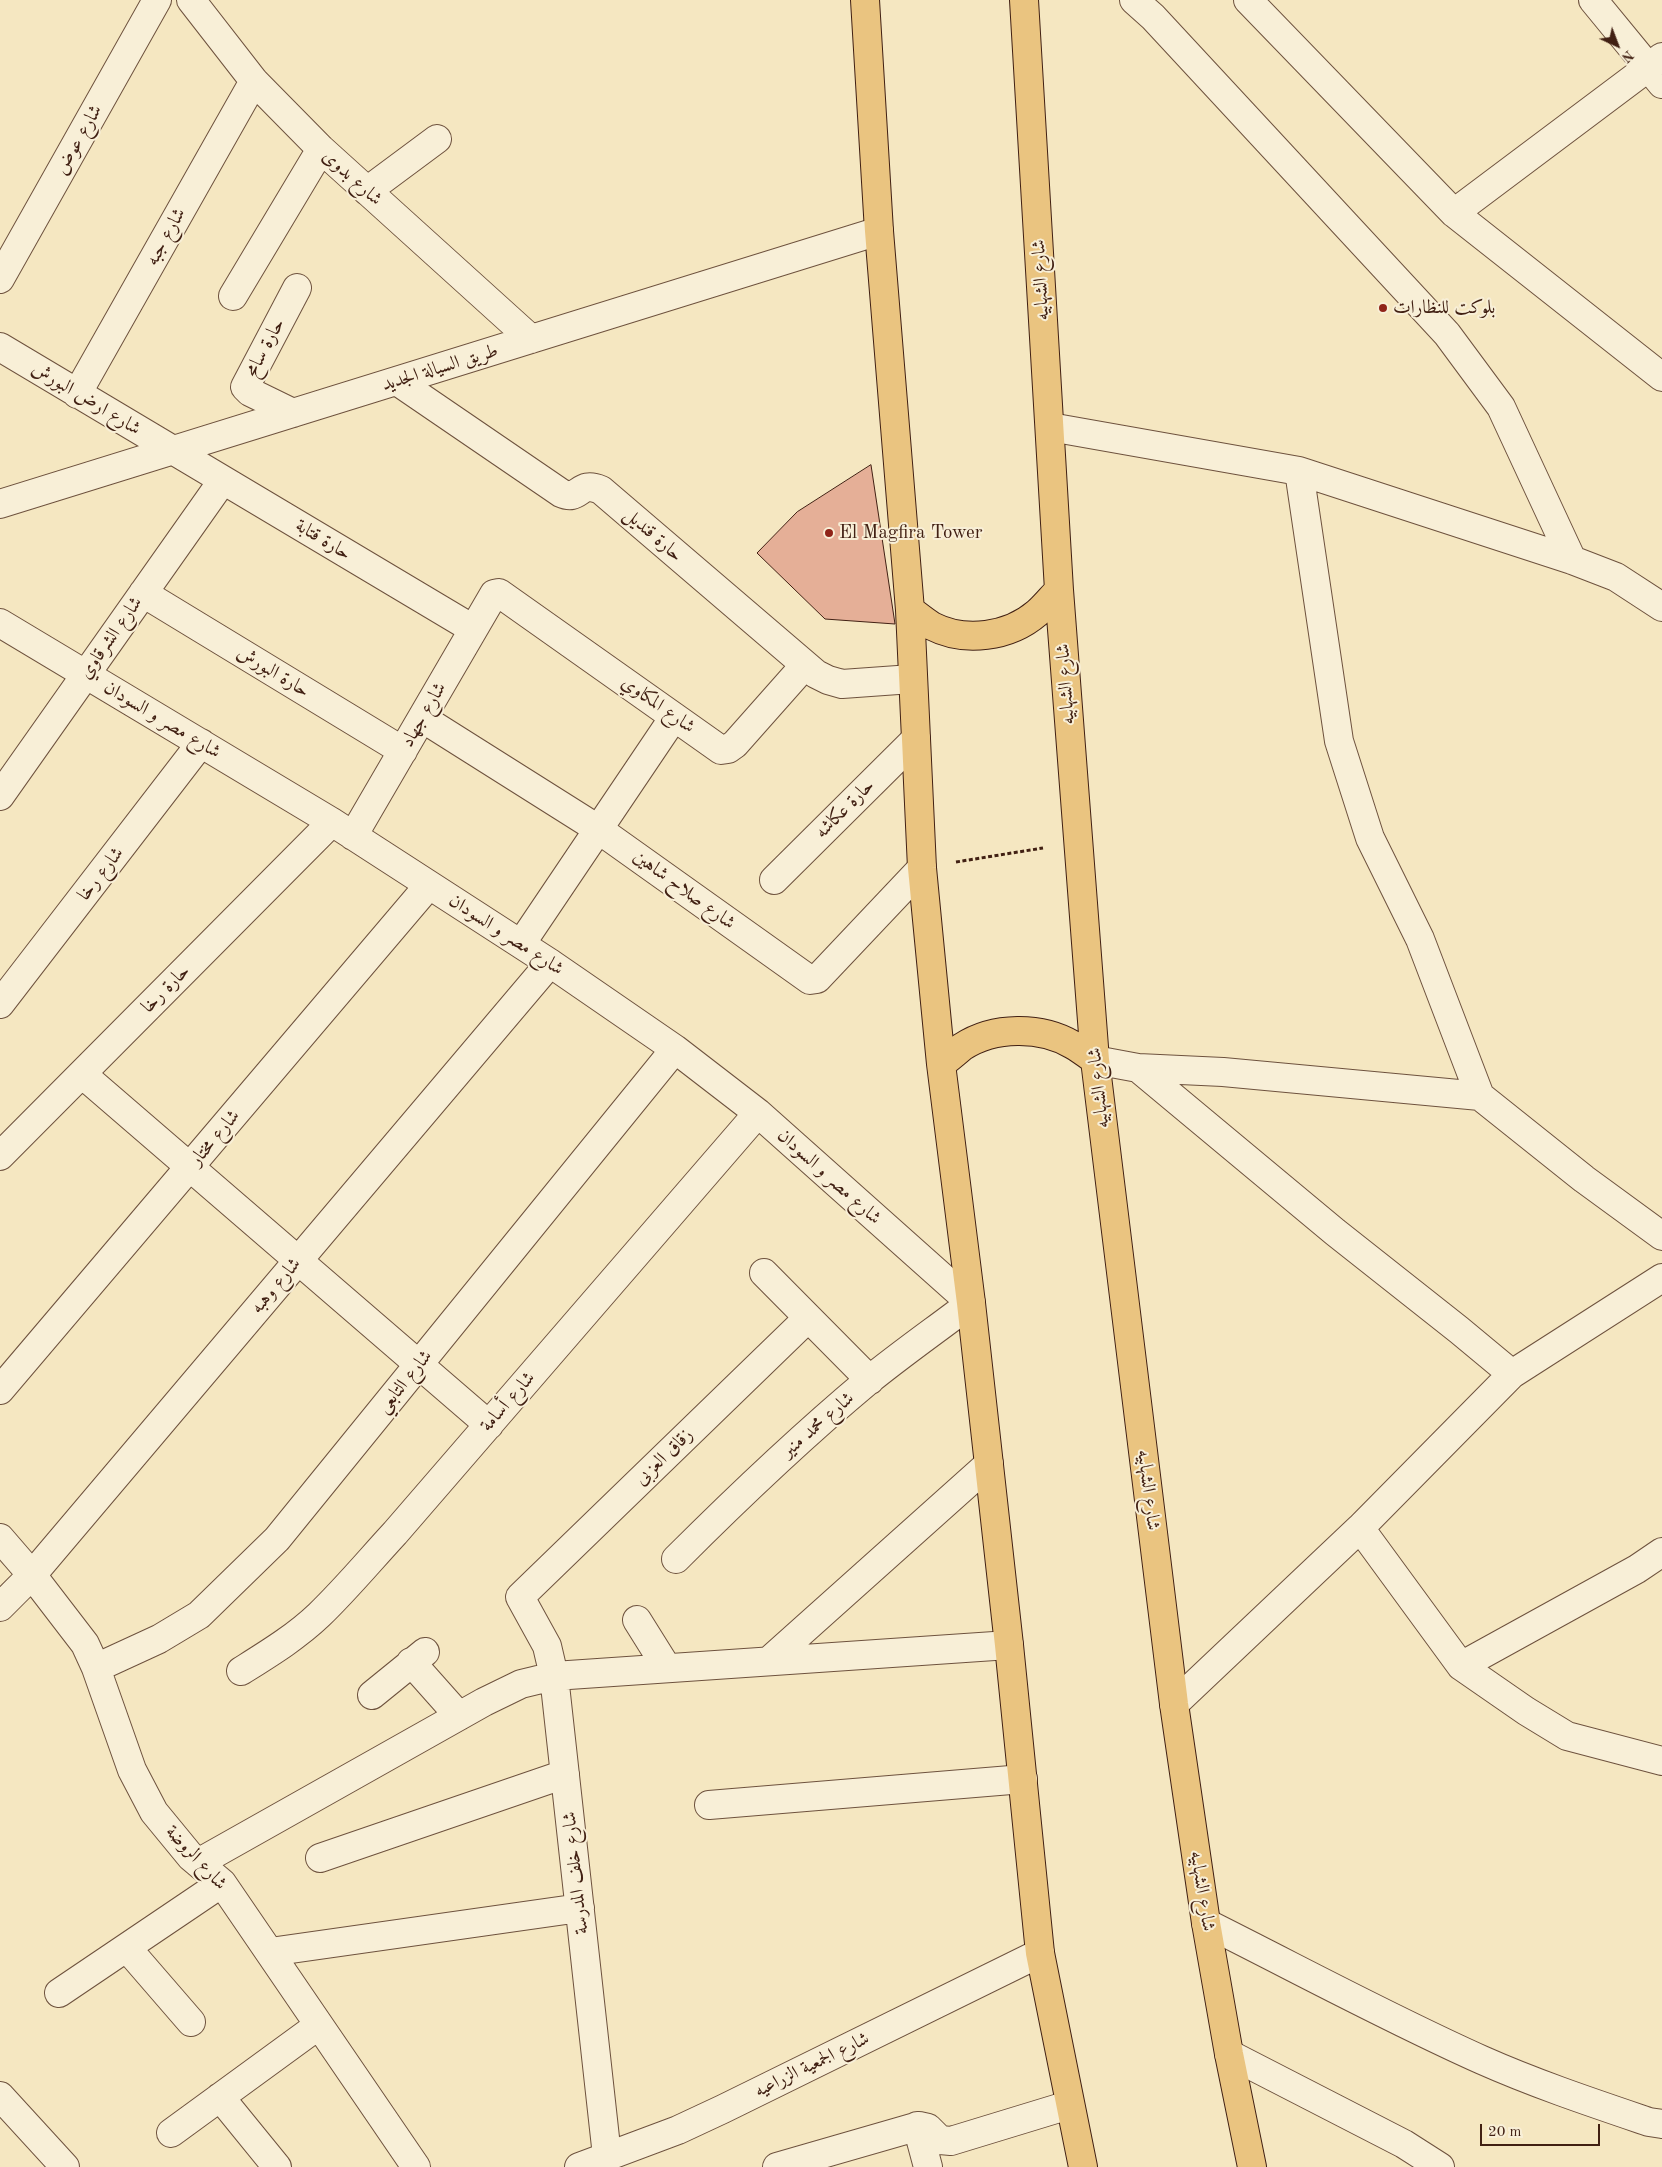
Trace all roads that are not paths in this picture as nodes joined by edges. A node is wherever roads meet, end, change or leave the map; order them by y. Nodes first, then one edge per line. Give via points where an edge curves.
1 (157, 0) edge
2 (191, 0) edge
3 (864, 0) edge
4 (1024, 0) edge
5 (1134, 0) edge
6 (1248, 0) edge
7 (1593, 0) edge
8 (1657, 69) edge
9 (254, 80) junction
10 (437, 139) dead end
11 (321, 149) junction
12 (367, 191) junction
13 (1454, 213) junction
14 (879, 231) junction
15 (0, 279) edge
16 (297, 288) dead end
17 (233, 296) dead end
18 (531, 340) junction
19 (0, 347) edge
20 (1662, 376) edge
21 (397, 381) junction
22 (78, 394) junction
23 (293, 413) junction
24 (1050, 427) junction
25 (172, 450) junction
26 (1299, 471) junction
27 (223, 480) junction
28 (2, 501) edge
29 (1572, 560) junction
30 (1059, 590) junction
31 (143, 593) junction
32 (494, 594) joint
33 (1662, 607) edge
34 (910, 610) junction
35 (0, 623) edge
36 (473, 629) junction
37 (805, 665) junction
38 (86, 675) junction
39 (912, 679) junction
40 (674, 716) junction
41 (422, 718) junction
42 (916, 739) junction
43 (201, 743) junction
44 (403, 751) junction
45 (0, 796) edge
46 (343, 829) junction
47 (598, 829) junction
48 (922, 868) junction
49 (774, 880) dead end
50 (429, 884) junction
51 (520, 944) junction
52 (550, 963) junction
53 (0, 1004) edge
54 (675, 1050) junction
55 (1095, 1060) junction
56 (941, 1064) junction
57 (1138, 1068) junction
58 (82, 1074) junction
59 (1480, 1096) junction
60 (758, 1113) junction
61 (0, 1156) edge
62 (190, 1167) junction
63 (1662, 1236) edge
64 (298, 1260) junction
65 (764, 1273) dead end
66 (1662, 1278) edge
67 (971, 1303) junction
68 (808, 1318) junction
69 (419, 1365) junction
70 (1512, 1374) junction
71 (870, 1380) junction
72 (0, 1390) edge
73 (489, 1425) junction
74 (989, 1464) junction
75 (1360, 1528) junction
76 (0, 1538) edge
77 (1662, 1552) edge
78 (676, 1560) dead end
79 (32, 1575) junction
80 (520, 1597) joint
81 (0, 1607) edge
82 (636, 1620) dead end
83 (1009, 1644) junction
84 (770, 1660) junction
85 (1462, 1666) junction
86 (96, 1668) junction
87 (668, 1668) junction
88 (240, 1671) dead end
89 (554, 1676) junction
90 (372, 1695) dead end
91 (1174, 1704) junction
92 (459, 1716) junction
93 (1662, 1761) edge
94 (565, 1774) junction
95 (1023, 1779) junction
96 (709, 1805) dead end
97 (320, 1858) dead end
98 (198, 1863) junction
99 (222, 1883) junction
100 (580, 1908) junction
101 (1206, 1923) junction
102 (127, 1948) junction
103 (270, 1952) junction
104 (1040, 1953) junction
105 (59, 1993) dead end
106 (191, 2022) dead end
107 (319, 2024) junction
108 (1229, 2054) junction
109 (0, 2096) edge
110 (220, 2097) junction
111 (1070, 2105) junction
112 (1662, 2124) edge
113 (917, 2126) junction
114 (171, 2133) dead end
115 (607, 2156) junction
116 (65, 2167) edge
117 (277, 2167) edge
118 (416, 2167) edge
119 (579, 2167) edge
120 (777, 2167) edge
121 (928, 2167) edge
122 (1083, 2167) edge
123 (1252, 2167) edge
124 (1440, 2167) edge

1 - 15 street, شارع عوض
2 - 9 street, شارع بدوى
3 - 14 highway
4 - 24 highway, شارع الشهابيه
5 - 29 street via 1447,334 1501,407
6 - 13 street
7 - 8 street
8 - 13 street
9 - 11 street, شارع بدوى
9 - 22 street, شارع جبه
10 - 12 street
11 - 12 street, شارع بدوى
11 - 17 street
12 - 18 street, شارع بدوى
13 - 20 street
14 - 18 street, طريق السيالة الجديد
14 - 34 highway
16 - 23 street, حارة سامح via 245,387
18 - 21 street, طريق السيالة الجديد
19 - 22 street, شارع ارض البورش
21 - 23 street, طريق السيالة الجديد
21 - 37 street, حارة قنديل via 561,493 575,495 582,488 592,486 601,490
22 - 25 street, شارع ارض البورش
23 - 25 street, طريق السيالة الجديد
24 - 26 street
24 - 30 highway, شارع الشهابيه
25 - 27 street, حارة قتابة
25 - 28 street, طريق السيالة الجديد
26 - 29 street
26 - 59 street via 1340,741 1370,838 1420,939
27 - 31 street, شارع الشرقاوي
27 - 36 street, حارة قتابة
29 - 33 street via 1616,576
30 - 34 highway via 1037,613 1014,628 987,635 959,635 933,626
30 - 55 highway, شارع الشهابيه
31 - 38 street, شارع الشرقاوي
31 - 44 street, حارة البورش
32 - 36 street, شارع جهاد
32 - 40 street, شارع المكاوي via 500,593
34 - 39 highway
35 - 38 street, شارع مصر و السودان
36 - 41 street, شارع جهاد
37 - 39 street, حارة قنديل via 816,674 842,684
37 - 40 street, شارع المكاوي via 728,749 722,750
38 - 43 street, شارع مصر و السودان
38 - 45 street, شارع الشرقاوي
39 - 42 highway
40 - 47 street
41 - 44 street, شارع جهاد
41 - 47 street, شارع صلاح شاهين
42 - 48 highway
42 - 49 street, حارة عكاشه
43 - 46 street, شارع مصر و السودان
43 - 53 street, شارع رخا
44 - 46 street, شارع جهاد
46 - 50 street, شارع مصر و السودان
46 - 58 street, حارة رخا
47 - 48 street, شارع صلاح شاهين via 810,980 817,979
47 - 51 street
48 - 56 highway
50 - 51 street, شارع مصر و السودان
50 - 62 street, شارع مختار
51 - 52 street, شارع مصر و السودان
52 - 54 street, شارع مصر و السودان
52 - 64 street, شارع وهبه
54 - 60 street, شارع مصر و السودان
54 - 69 street, شارع التابعي
55 - 56 highway via 1072,1044 1046,1034 1017,1031 990,1035 964,1046
55 - 57 street
55 - 91 highway, شارع الشهابيه
56 - 67 highway
57 - 59 street via 1222,1072
57 - 70 street
58 - 61 street, حارة رخا
58 - 62 street
59 - 63 street via 1584,1180
60 - 67 street, شارع مصر و السودان
60 - 73 street, شارع أسامة
62 - 64 street
62 - 72 street, شارع مختار
64 - 69 street
64 - 79 street, شارع وهبه
65 - 68 street
66 - 70 street
67 - 71 street, شارع محمد منير
67 - 74 highway
68 - 71 street
68 - 80 street, زقاق العزبى
69 - 73 street
69 - 86 street, شارع التابعي via 278,1539 229,1587 199,1615 159,1639
70 - 75 street
71 - 78 street, شارع محمد منير via 752,1484
73 - 88 street, شارع أسامة via 319,1615
74 - 83 highway
74 - 84 street
75 - 85 street
75 - 91 street
76 - 79 street, شارع الروضة
77 - 85 street
79 - 81 street, شارع وهبه
79 - 86 street, شارع الروضة via 85,1644
80 - 89 street, شارع خلف المدرسة via 547,1646
82 - 87 street
83 - 84 street
83 - 95 highway
84 - 87 street
85 - 93 street via 1567,1736
86 - 98 street, شارع الروضة via 132,1770 154,1812
87 - 89 street
89 - 92 street via 521,1684
89 - 94 street, شارع خلف المدرسة
90 - 92 street via 418,1657
91 - 101 highway, شارع الشهابيه
92 - 98 street
94 - 97 street
94 - 100 street, شارع خلف المدرسة
95 - 96 street
95 - 104 highway
98 - 99 street, شارع الروضة
99 - 102 street
99 - 103 street, شارع الروضة
100 - 103 street
100 - 115 street, شارع خلف المدرسة
101 - 108 highway, شارع الشهابيه
101 - 112 street via 1483,2060 1564,2092
102 - 105 street
102 - 106 street
103 - 107 street, شارع الروضة
104 - 111 highway
104 - 115 street, شارع الجمعية الزراعيه via 678,2130
107 - 110 street
107 - 118 street, شارع الروضة
108 - 123 highway, شارع الشهابيه
108 - 124 street via 1404,2144
109 - 116 street
110 - 114 street
110 - 117 street
111 - 113 street via 951,2141 940,2140 928,2128
111 - 122 highway
113 - 120 street
113 - 121 street
115 - 119 street, شارع الجمعية الزراعيه

